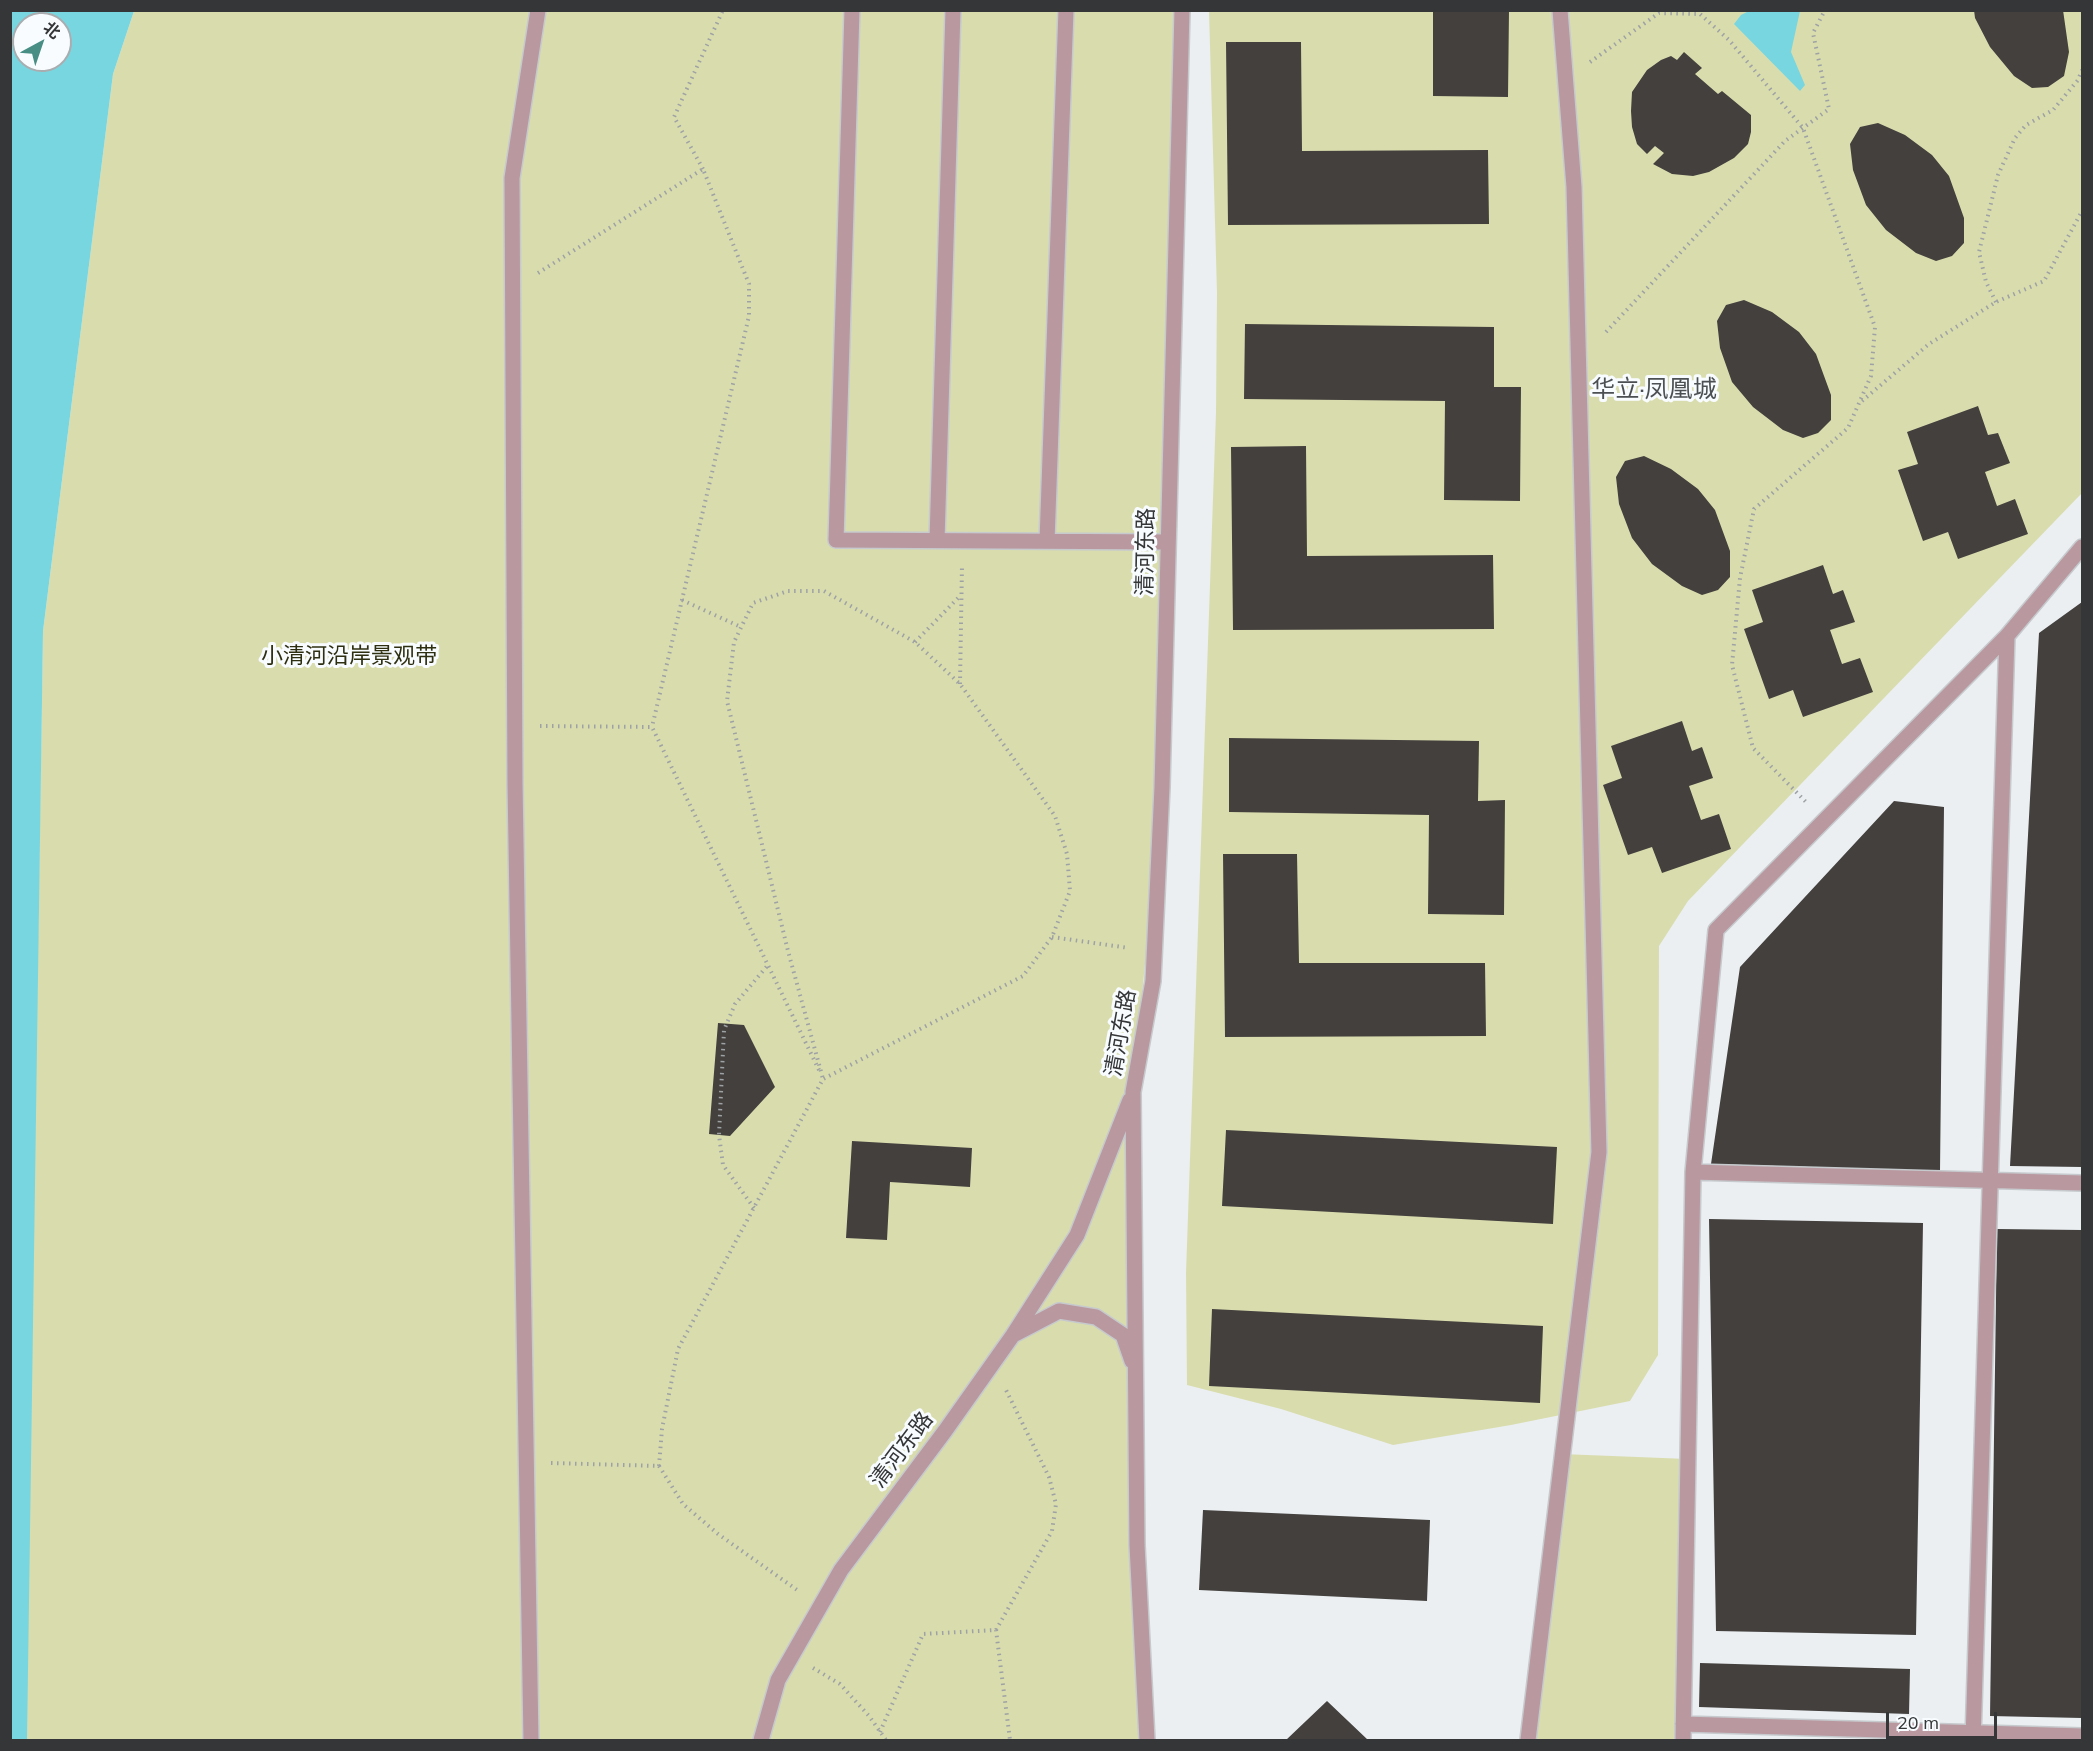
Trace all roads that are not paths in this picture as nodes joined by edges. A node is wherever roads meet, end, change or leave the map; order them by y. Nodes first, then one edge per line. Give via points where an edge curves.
1 (538, 10) edge
2 (852, 10) edge
3 (953, 10) edge
4 (1066, 10) edge
5 (1182, 10) edge
6 (1560, 10) edge
7 (937, 540) junction
8 (1047, 541) junction
9 (1168, 542) junction
10 (2082, 547) edge
11 (2007, 636) junction
12 (1133, 1092) junction
13 (1693, 1172) junction
14 (1990, 1181) junction
15 (2082, 1183) edge
16 (1013, 1335) junction
17 (1136, 1372) junction
18 (1683, 1724) junction
19 (2082, 1736) edge
20 (1973, 1737) edge
21 (531, 1740) edge
22 (761, 1740) edge
23 (1147, 1740) edge
24 (1528, 1740) edge
25 (1683, 1740) edge

1 - 21 street via 512,178 514,726
2 - 7 street via 836,540
3 - 7 street
4 - 8 street
5 - 9 street, 清河东路
6 - 24 street via 1574,187 1599,1152
7 - 8 street
8 - 9 street
9 - 12 street, 清河东路 via 1153,981
10 - 11 street
11 - 13 street via 1716,930
11 - 14 street
12 - 16 street, 清河东路 via 1077,1235
12 - 17 street, 清河东路
13 - 14 street
13 - 18 street
14 - 15 street
14 - 20 street
16 - 17 street via 1059,1311 1096,1317 1123,1335
16 - 22 street, 清河东路 via 841,1570 778,1680
17 - 23 street, 清河东路 via 1137,1545
18 - 20 street
18 - 25 street
19 - 20 street

